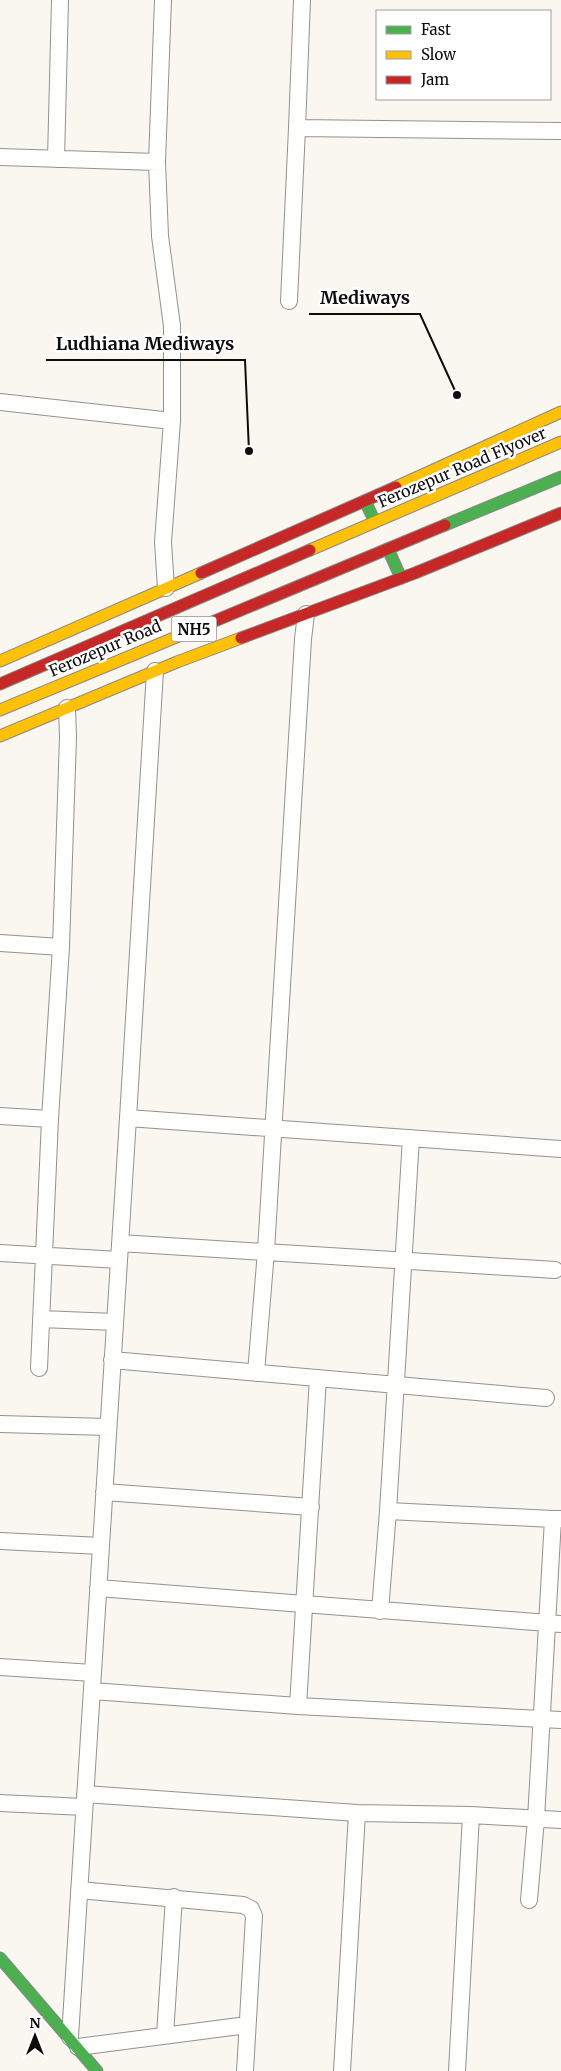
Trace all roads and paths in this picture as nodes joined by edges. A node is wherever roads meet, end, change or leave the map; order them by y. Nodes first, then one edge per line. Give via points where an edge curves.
1 (60, 0) edge
2 (163, 0) edge
3 (302, 0) edge
4 (297, 128) junction
5 (561, 131) edge
6 (0, 157) edge
7 (56, 159) junction
8 (157, 162) junction
9 (289, 301) dead end
10 (0, 402) edge
11 (561, 412) edge
12 (172, 421) junction
13 (561, 442) edge
14 (561, 477) edge
15 (365, 501) junction
16 (561, 513) edge
17 (375, 522) junction
18 (388, 549) junction
19 (401, 578) junction
20 (166, 588) junction
21 (306, 614) junction
22 (0, 661) edge
23 (155, 671) junction
24 (0, 684) edge
25 (67, 708) junction
26 (0, 710) edge
27 (0, 736) edge
28 (0, 943) edge
29 (62, 947) junction
30 (0, 1116) edge
31 (128, 1118) junction
32 (50, 1119) junction
33 (273, 1129) junction
34 (411, 1138) junction
35 (561, 1149) edge
36 (120, 1243) junction
37 (266, 1252) junction
38 (0, 1253) edge
39 (44, 1256) junction
40 (119, 1260) junction
41 (404, 1260) junction
42 (555, 1270) dead end
43 (41, 1319) junction
44 (115, 1322) junction
45 (112, 1360) junction
46 (39, 1368) dead end
47 (256, 1373) junction
48 (318, 1378) junction
49 (396, 1385) junction
50 (546, 1398) dead end
51 (0, 1424) edge
52 (108, 1427) junction
53 (104, 1492) junction
54 (311, 1507) junction
55 (388, 1511) junction
56 (557, 1519) edge
57 (0, 1541) edge
58 (101, 1546) junction
59 (98, 1588) junction
60 (306, 1604) junction
61 (380, 1611) junction
62 (554, 1623) edge
63 (0, 1667) edge
64 (93, 1673) junction
65 (92, 1691) junction
66 (298, 1706) junction
67 (541, 1719) junction
68 (561, 1720) edge
69 (85, 1800) junction
70 (0, 1803) edge
71 (357, 1813) junction
72 (471, 1815) junction
73 (536, 1819) junction
74 (561, 1820) edge
75 (79, 1890) junction
76 (174, 1897) junction
77 (529, 1900) dead end
78 (0, 1958) edge
79 (247, 2025) junction
80 (164, 2035) junction
81 (74, 2042) junction
82 (97, 2071) edge
83 (245, 2071) edge
84 (342, 2071) edge
85 (456, 2071) edge

1 - 7 street
2 - 8 street
3 - 4 street
4 - 5 street
4 - 9 street
6 - 7 street
7 - 8 street
8 - 12 street via 160,236 172,326
10 - 12 street
11 - 15 main road
12 - 20 street via 163,542
13 - 17 main road, Ferozepur Road Flyover / NH5
14 - 18 main road, NH5
15 - 17 main road
15 - 20 main road
16 - 19 main road
17 - 24 main road, Ferozepur Road / NH5
18 - 19 main road
18 - 26 main road, Ferozepur Road / NH5
19 - 21 main road
20 - 22 main road
21 - 23 main road
21 - 33 street
23 - 25 main road
23 - 31 street
25 - 27 main road
25 - 29 street
28 - 29 street
29 - 32 street
30 - 32 street
31 - 33 street
31 - 36 street
32 - 39 street
33 - 34 street
33 - 37 street
34 - 35 street
34 - 41 street
36 - 37 street
36 - 40 street
37 - 41 street
37 - 47 street
38 - 39 street
39 - 40 street
39 - 43 street
40 - 44 street
41 - 42 street
41 - 49 street
43 - 44 street
43 - 46 street
44 - 45 street
45 - 47 street
45 - 52 street
47 - 48 street
48 - 49 street
48 - 54 street
49 - 50 street
49 - 55 street
51 - 52 street
52 - 53 street
53 - 54 street
53 - 58 street
54 - 60 street
55 - 56 street
55 - 61 street
56 - 62 street
57 - 58 street
58 - 59 street
59 - 60 street
59 - 64 street
60 - 61 street
60 - 66 street
61 - 62 street
62 - 67 street
63 - 64 street
64 - 65 street
65 - 66 street
65 - 69 street
66 - 67 street
67 - 68 street
67 - 73 street
69 - 70 street
69 - 71 street
69 - 75 street
71 - 72 street
71 - 84 street
72 - 73 street
72 - 85 street
73 - 74 street
73 - 77 street
75 - 76 street
75 - 81 street
76 - 79 street via 243,1905 251,1909 254,1916
76 - 80 street
78 - 81 main road
79 - 80 street
79 - 83 street
80 - 81 street
81 - 82 main road

